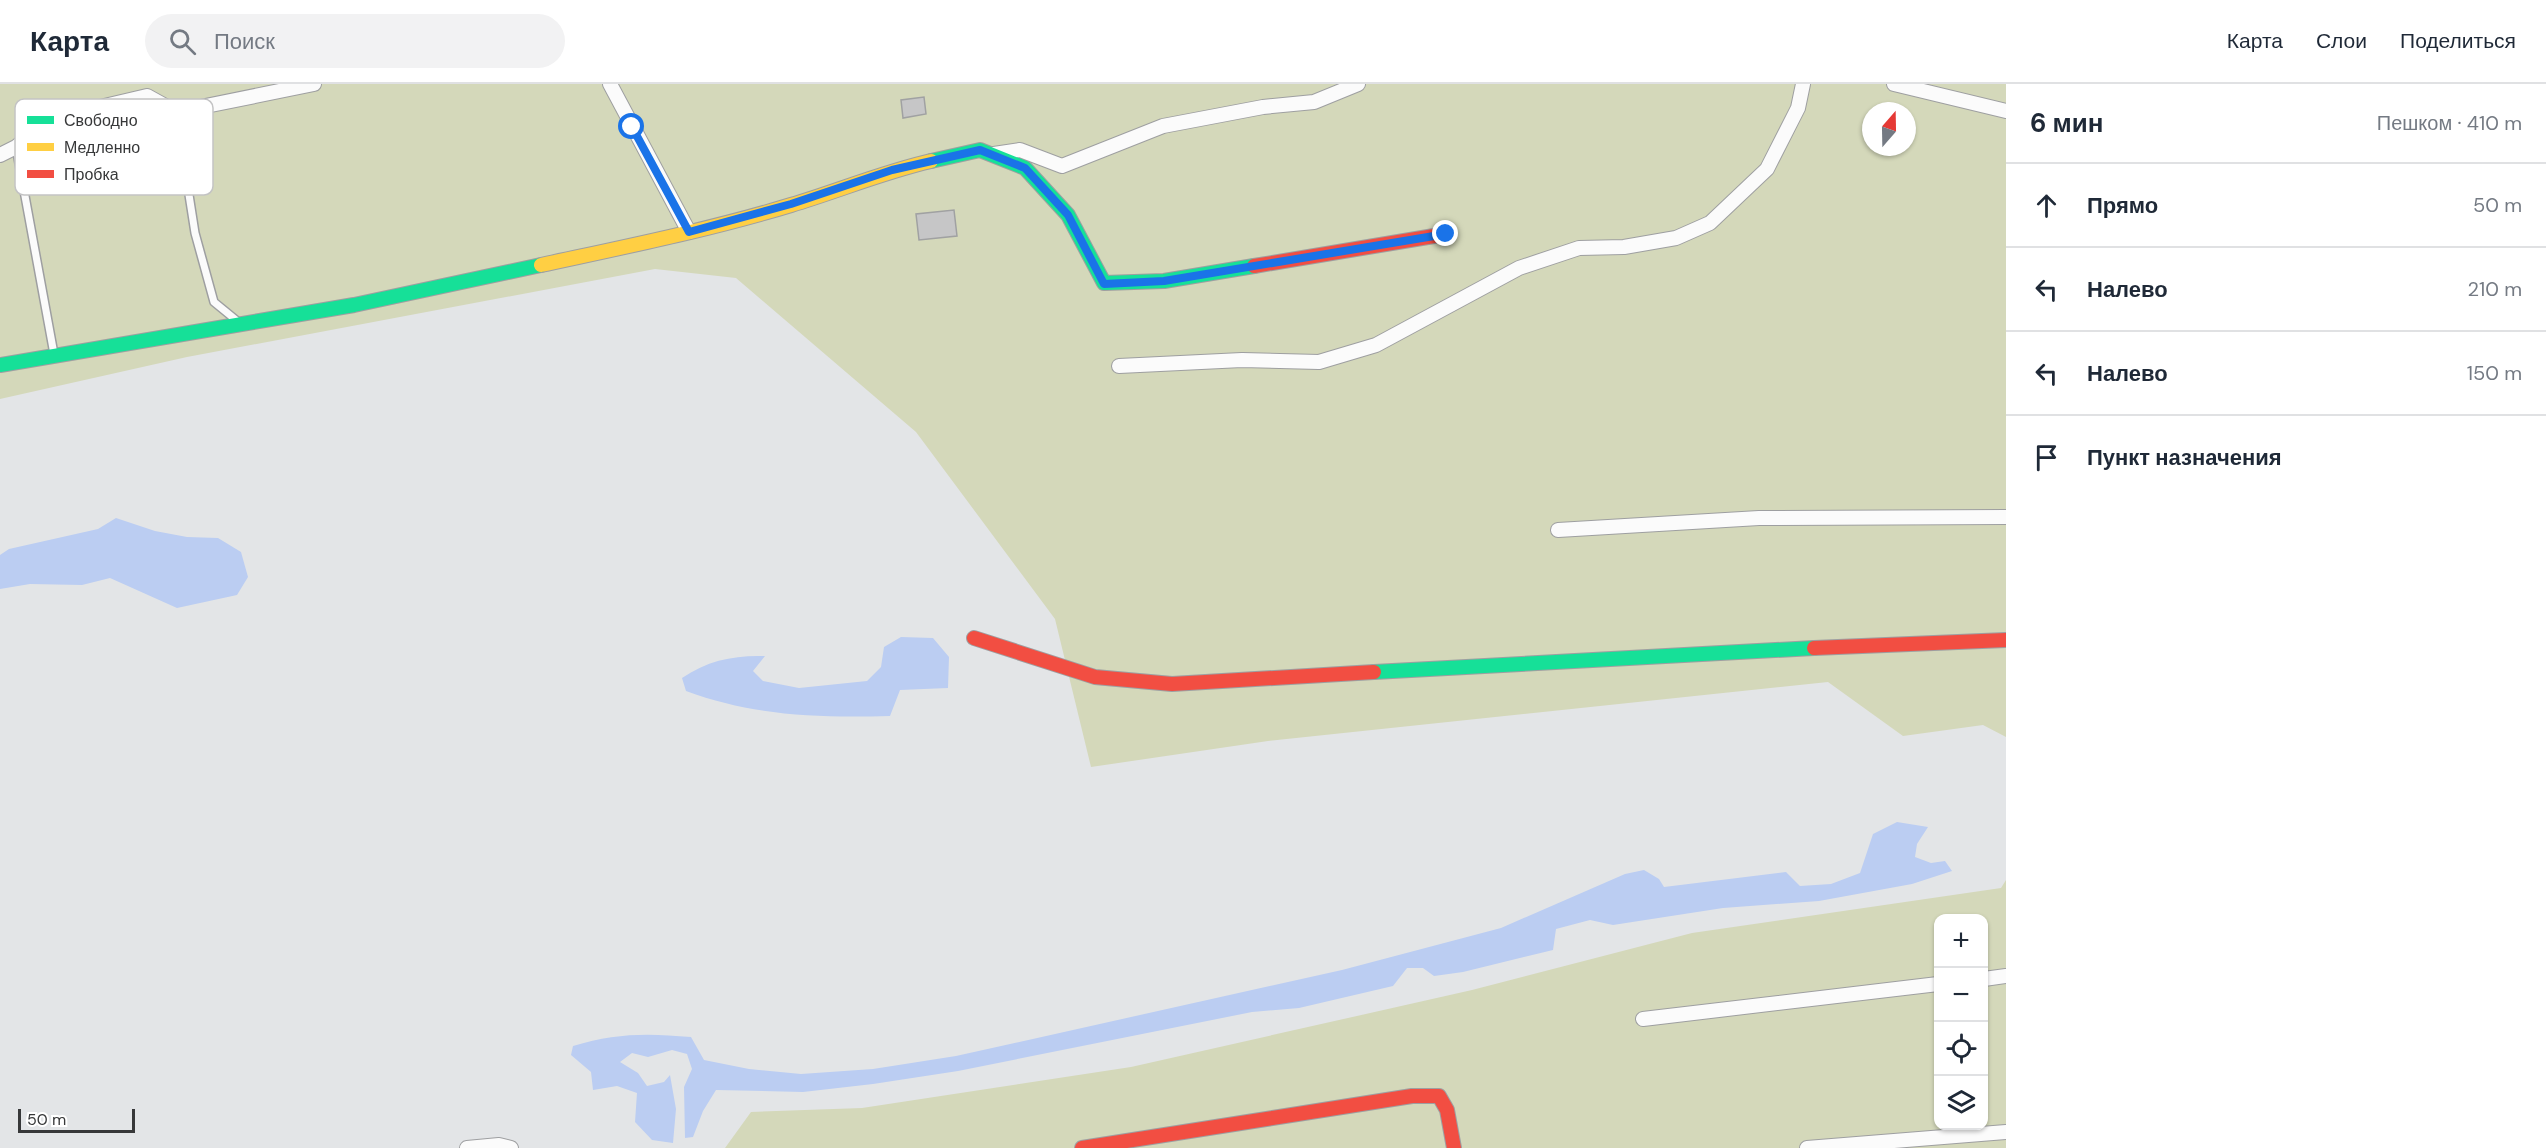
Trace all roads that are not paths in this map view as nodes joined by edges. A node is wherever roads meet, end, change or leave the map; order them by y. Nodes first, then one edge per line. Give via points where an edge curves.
1 (314, 84) edge
2 (610, 84) edge
3 (1358, 84) edge
4 (1803, 84) edge
5 (1894, 84) edge
6 (134, 99) edge
7 (152, 99) edge
8 (213, 104) edge
9 (2006, 111) edge
10 (15, 147) edge
11 (0, 154) edge
12 (992, 155) junction
13 (25, 195) edge
14 (189, 195) edge
15 (689, 232) junction
16 (1446, 234) dead end
17 (241, 323) junction
18 (54, 357) junction
19 (0, 365) edge
20 (1119, 366) dead end
21 (2006, 517) edge
22 (1558, 530) dead end
23 (974, 638) dead end
24 (2006, 640) edge
25 (2006, 976) edge
26 (1988, 978) edge
27 (1934, 984) edge
28 (1643, 1019) dead end
29 (2006, 1132) edge
30 (467, 1148) edge
31 (511, 1148) edge
32 (1082, 1148) edge
33 (1454, 1148) edge
34 (1807, 1148) edge

1 - 8 street
2 - 15 street
3 - 12 street via 1314,102 1263,107 1163,126 1062,166 1020,150
4 - 20 street via 1797,108 1767,169 1710,223 1676,238 1624,247 1579,248 1519,268 1376,345 1319,362 1242,360
5 - 9 street
6 - 7 street
10 - 11 street
12 - 15 street via 980,150 892,170 791,204
12 - 16 street via 1025,168 1068,215 1104,284 1164,281
13 - 18 lane
14 - 17 lane via 214,302
15 - 17 street via 389,298
17 - 18 street
18 - 19 street
21 - 22 street via 1759,518
23 - 24 street via 1095,677 1172,684
25 - 26 street
27 - 28 street
29 - 34 street
30 - 31 street
32 - 33 street via 1412,1096 1439,1096 1448,1110

